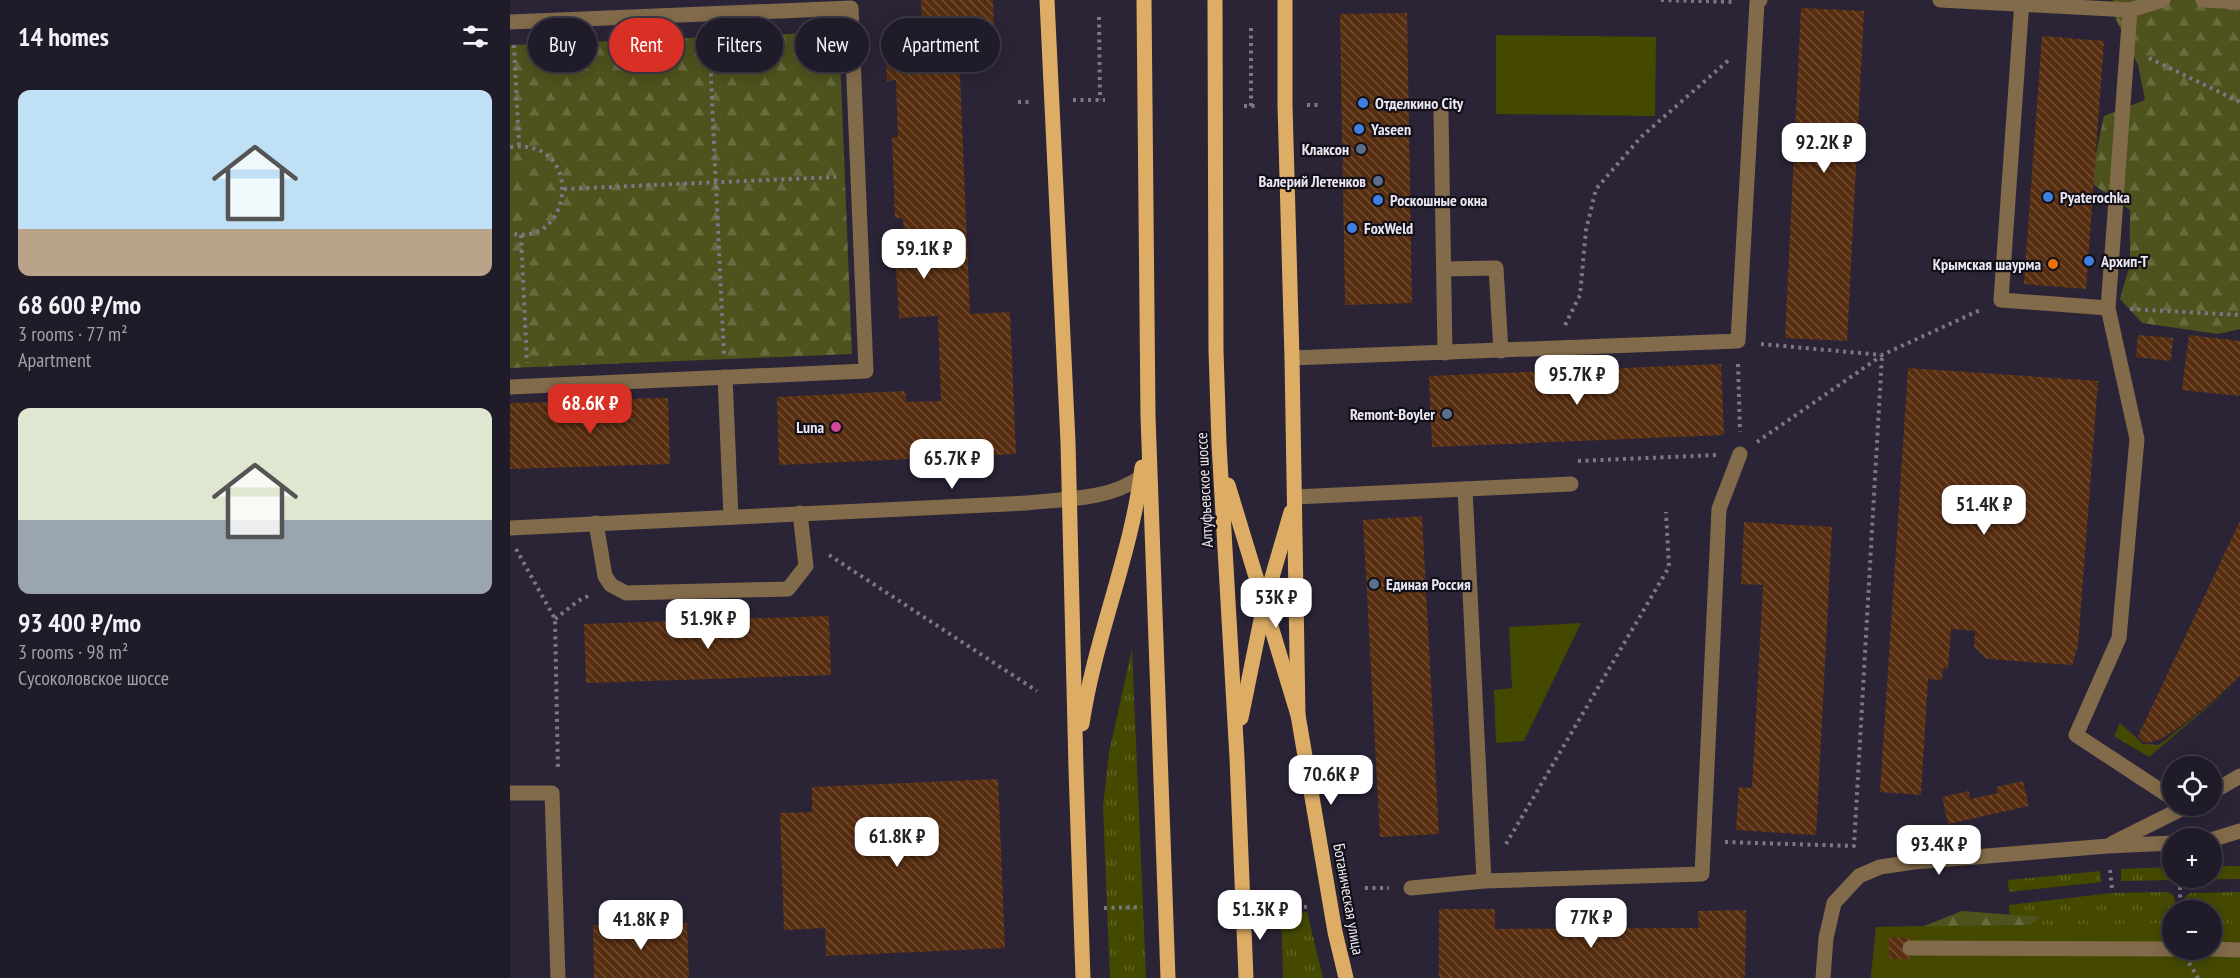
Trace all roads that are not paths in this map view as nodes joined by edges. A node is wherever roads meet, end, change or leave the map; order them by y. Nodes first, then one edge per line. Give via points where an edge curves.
1 (1047, 0) edge
2 (1144, 0) edge
3 (1215, 0) edge
4 (1285, 0) edge
5 (1940, 0) edge
6 (2163, 0) edge
7 (2203, 0) edge
8 (1759, 1) edge
9 (2022, 2) edge
10 (2240, 2) edge
11 (2130, 10) junction
12 (512, 22) edge
13 (1441, 112) dead end
14 (1444, 269) junction
15 (2108, 308) junction
16 (1501, 351) junction
17 (1445, 353) junction
18 (1292, 358) junction
19 (724, 377) junction
20 (510, 387) edge
21 (1148, 416) junction
22 (1219, 444) junction
23 (1740, 454) road end
24 (1141, 477) junction
25 (1571, 484) road end
26 (1465, 489) junction
27 (1295, 497) junction
28 (1070, 498) junction
29 (800, 513) junction
30 (731, 517) junction
31 (596, 523) junction
32 (510, 528) edge
33 (1264, 605) junction
34 (1298, 715) junction
35 (1237, 758) junction
36 (1076, 769) junction
37 (2240, 777) edge
38 (2222, 787) edge
39 (2162, 791) edge
40 (510, 793) edge
41 (2166, 816) edge
42 (2240, 831) edge
43 (2222, 837) edge
44 (2162, 843) edge
45 (2108, 846) junction
46 (1484, 881) junction
47 (1411, 888) dead end
48 (1910, 948) dead end
49 (2162, 949) edge
50 (2222, 949) edge
51 (2240, 950) edge
52 (558, 978) edge
53 (1083, 978) edge
54 (1168, 978) edge
55 (1245, 978) edge
56 (1346, 978) edge
57 (1823, 978) edge

1 - 28 main road
2 - 21 main road
3 - 22 main road, Алтуфьевское шоссе
4 - 18 main road
5 - 9 street
6 - 11 street
7 - 10 street
8 - 16 street via 1738,342
9 - 11 street
9 - 15 street via 2001,300
11 - 15 street
12 - 19 street via 851,8 867,371
13 - 14 street
14 - 16 street via 1496,268
14 - 17 street
15 - 39 street via 2137,439 2119,638 2076,735
16 - 17 street
17 - 18 street
18 - 27 main road
19 - 20 street
19 - 30 street
21 - 24 main road
21 - 54 main road
22 - 33 main road, Ботаническая улица via 1233,506
22 - 35 main road, Алтуфьевское шоссе
23 - 46 street via 1719,509 1702,874
24 - 28 street via 1109,493
24 - 36 main road via 1086,699
25 - 26 street
26 - 27 street
26 - 46 street
27 - 33 main road
27 - 34 main road
28 - 29 street
28 - 36 main road
29 - 30 street
29 - 31 street via 806,566 788,589 626,593 604,576
30 - 31 street
31 - 32 street
33 - 34 main road, Ботаническая улица
33 - 35 main road via 1243,703
34 - 56 main road, Ботаническая улица
35 - 55 main road, Алтуфьевское шоссе
36 - 53 main road
37 - 38 street
40 - 52 street via 552,793
41 - 45 street
42 - 43 street
44 - 45 street
45 - 57 street via 1914,862 1880,867 1859,876 1834,903
46 - 47 street
48 - 49 street
50 - 51 street

